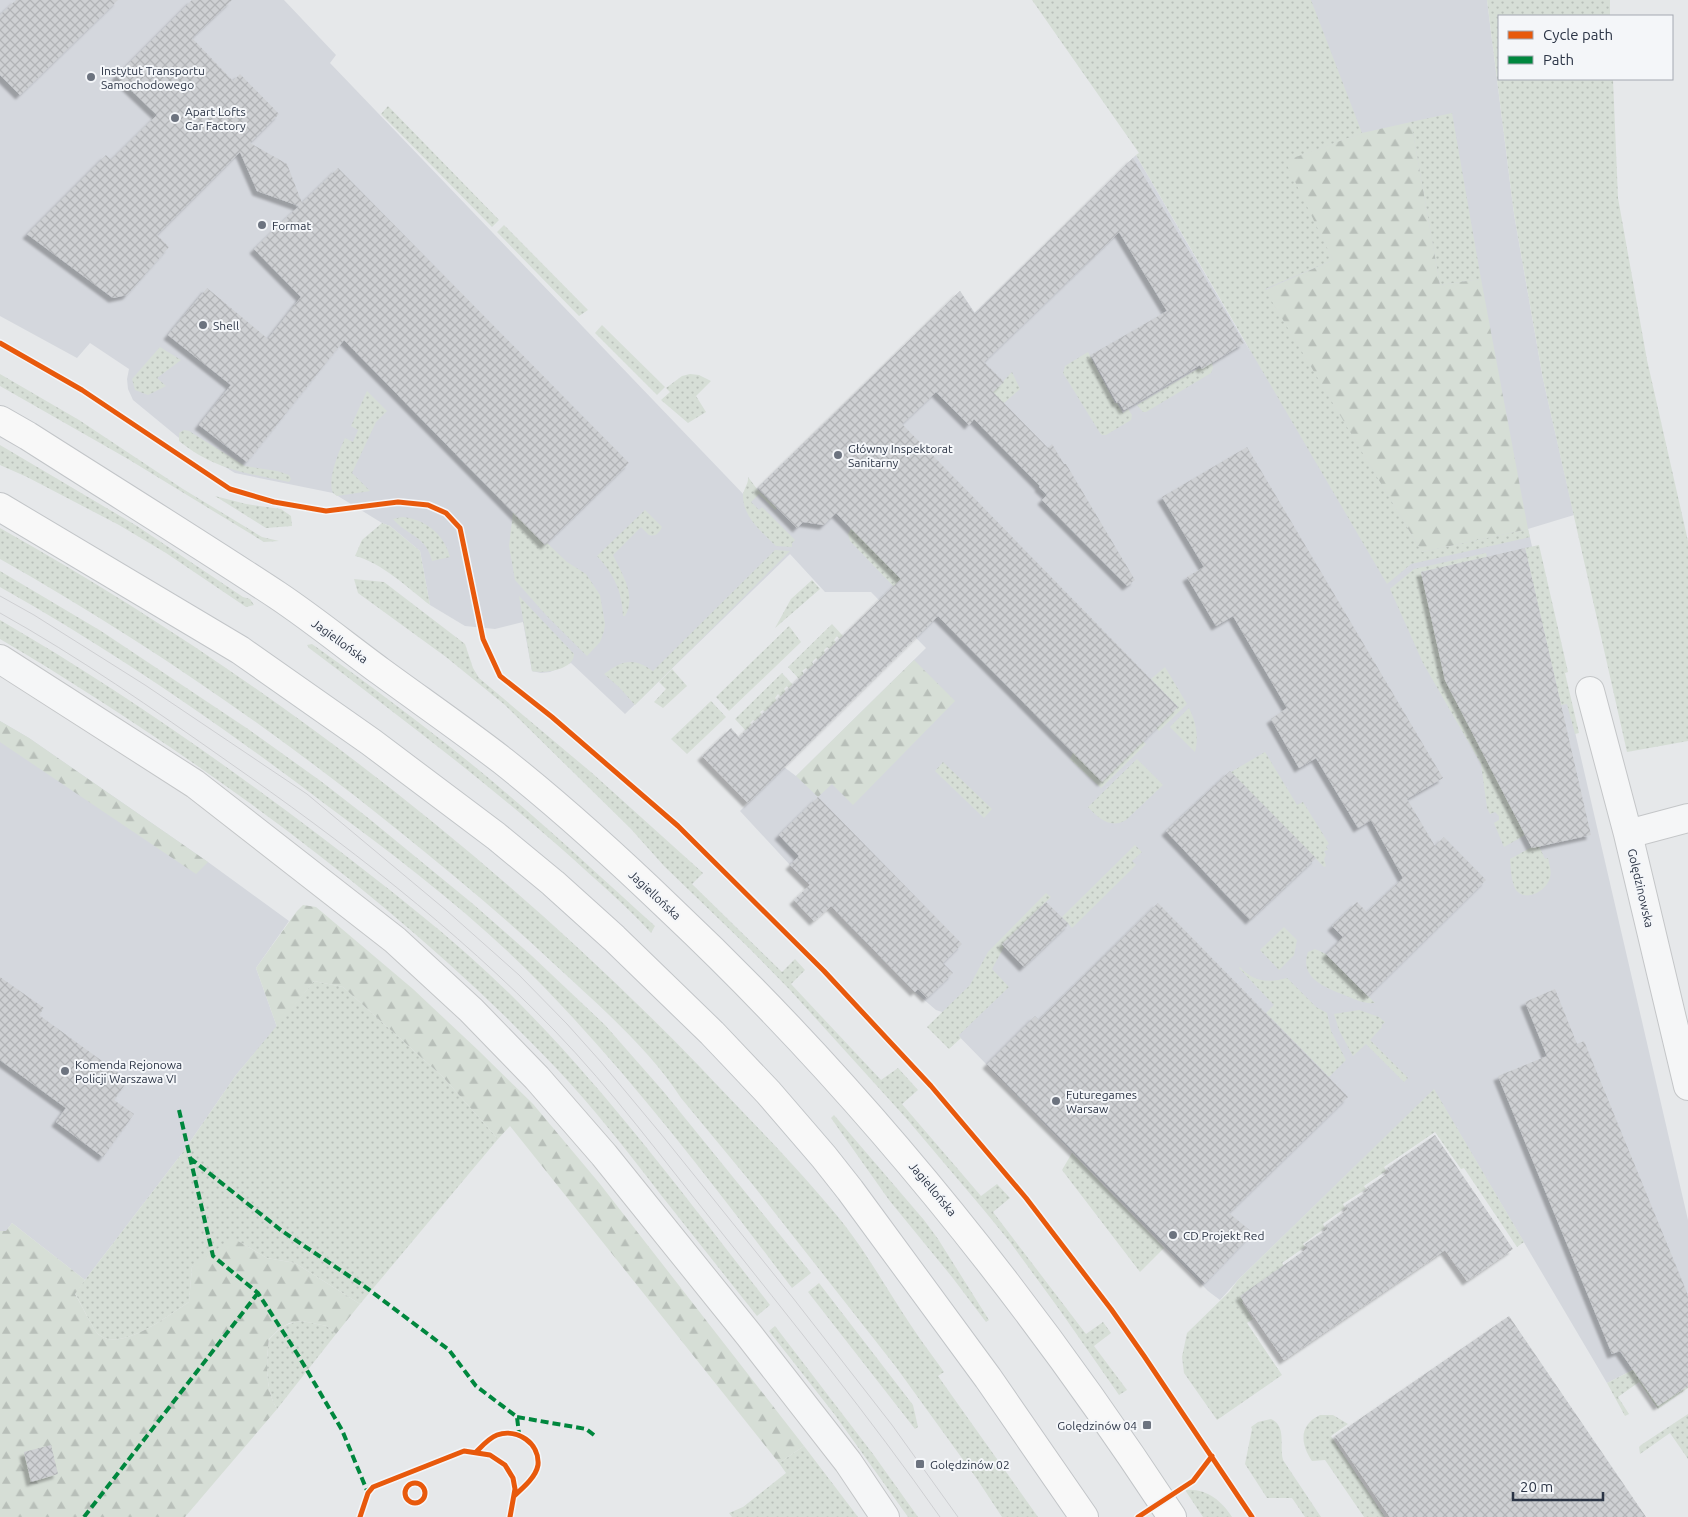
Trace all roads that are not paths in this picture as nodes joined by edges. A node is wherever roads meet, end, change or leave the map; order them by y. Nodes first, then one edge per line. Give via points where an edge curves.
1 (0, 420) edge
2 (0, 507) edge
3 (0, 659) edge
4 (1590, 691) dead end
5 (1688, 818) edge
6 (1628, 834) junction
7 (1688, 1086) edge
8 (1170, 1515) edge
9 (885, 1517) edge
10 (1084, 1517) edge

1 - 8 main road, Jagiellońska via 281,597 502,761 600,842 762,998 902,1153 1042,1329
2 - 10 main road via 240,650 496,836 614,938 712,1033 824,1157 988,1378
3 - 9 street via 195,784 395,940 471,1010 537,1078 604,1155 848,1462
4 - 6 street, Golędzinowska
5 - 6 street
6 - 7 street, Golędzinowska

